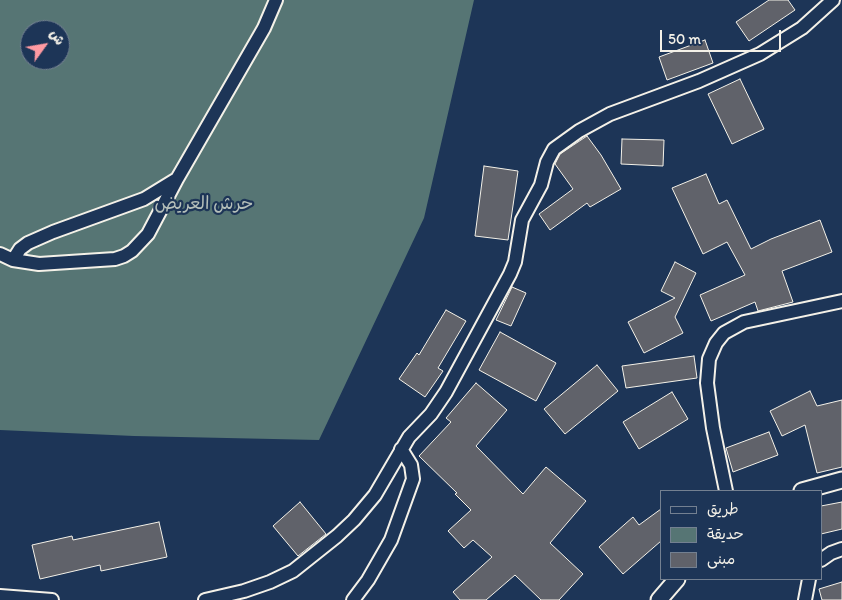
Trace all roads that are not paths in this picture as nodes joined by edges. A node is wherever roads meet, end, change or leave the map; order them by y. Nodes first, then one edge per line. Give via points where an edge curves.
1 (276, 0) edge
2 (834, 0) edge
3 (177, 179) junction
4 (0, 254) edge
5 (13, 260) junction
6 (842, 301) edge
7 (401, 449) junction
8 (842, 480) edge
9 (726, 490) edge
10 (806, 490) edge
11 (842, 550) edge
12 (822, 559) edge
13 (676, 580) edge
14 (809, 580) edge
15 (0, 596) edge
16 (52, 600) edge
17 (205, 600) edge
18 (353, 600) edge
19 (659, 600) edge
20 (805, 600) edge

1 - 3 street via 271,15
2 - 7 street via 802,28 760,54 610,114 554,149 541,186 522,220 510,274 446,392
3 - 5 street via 144,199 28,243 20,248
3 - 5 street via 148,234 124,256 56,264
4 - 5 street
6 - 9 street via 744,322 724,333 716,344 709,359 707,383
7 - 17 street via 370,502 318,552 270,582
7 - 18 street via 411,465 412,479 391,540
8 - 10 street
11 - 12 street
13 - 19 street
14 - 20 street
15 - 16 street

